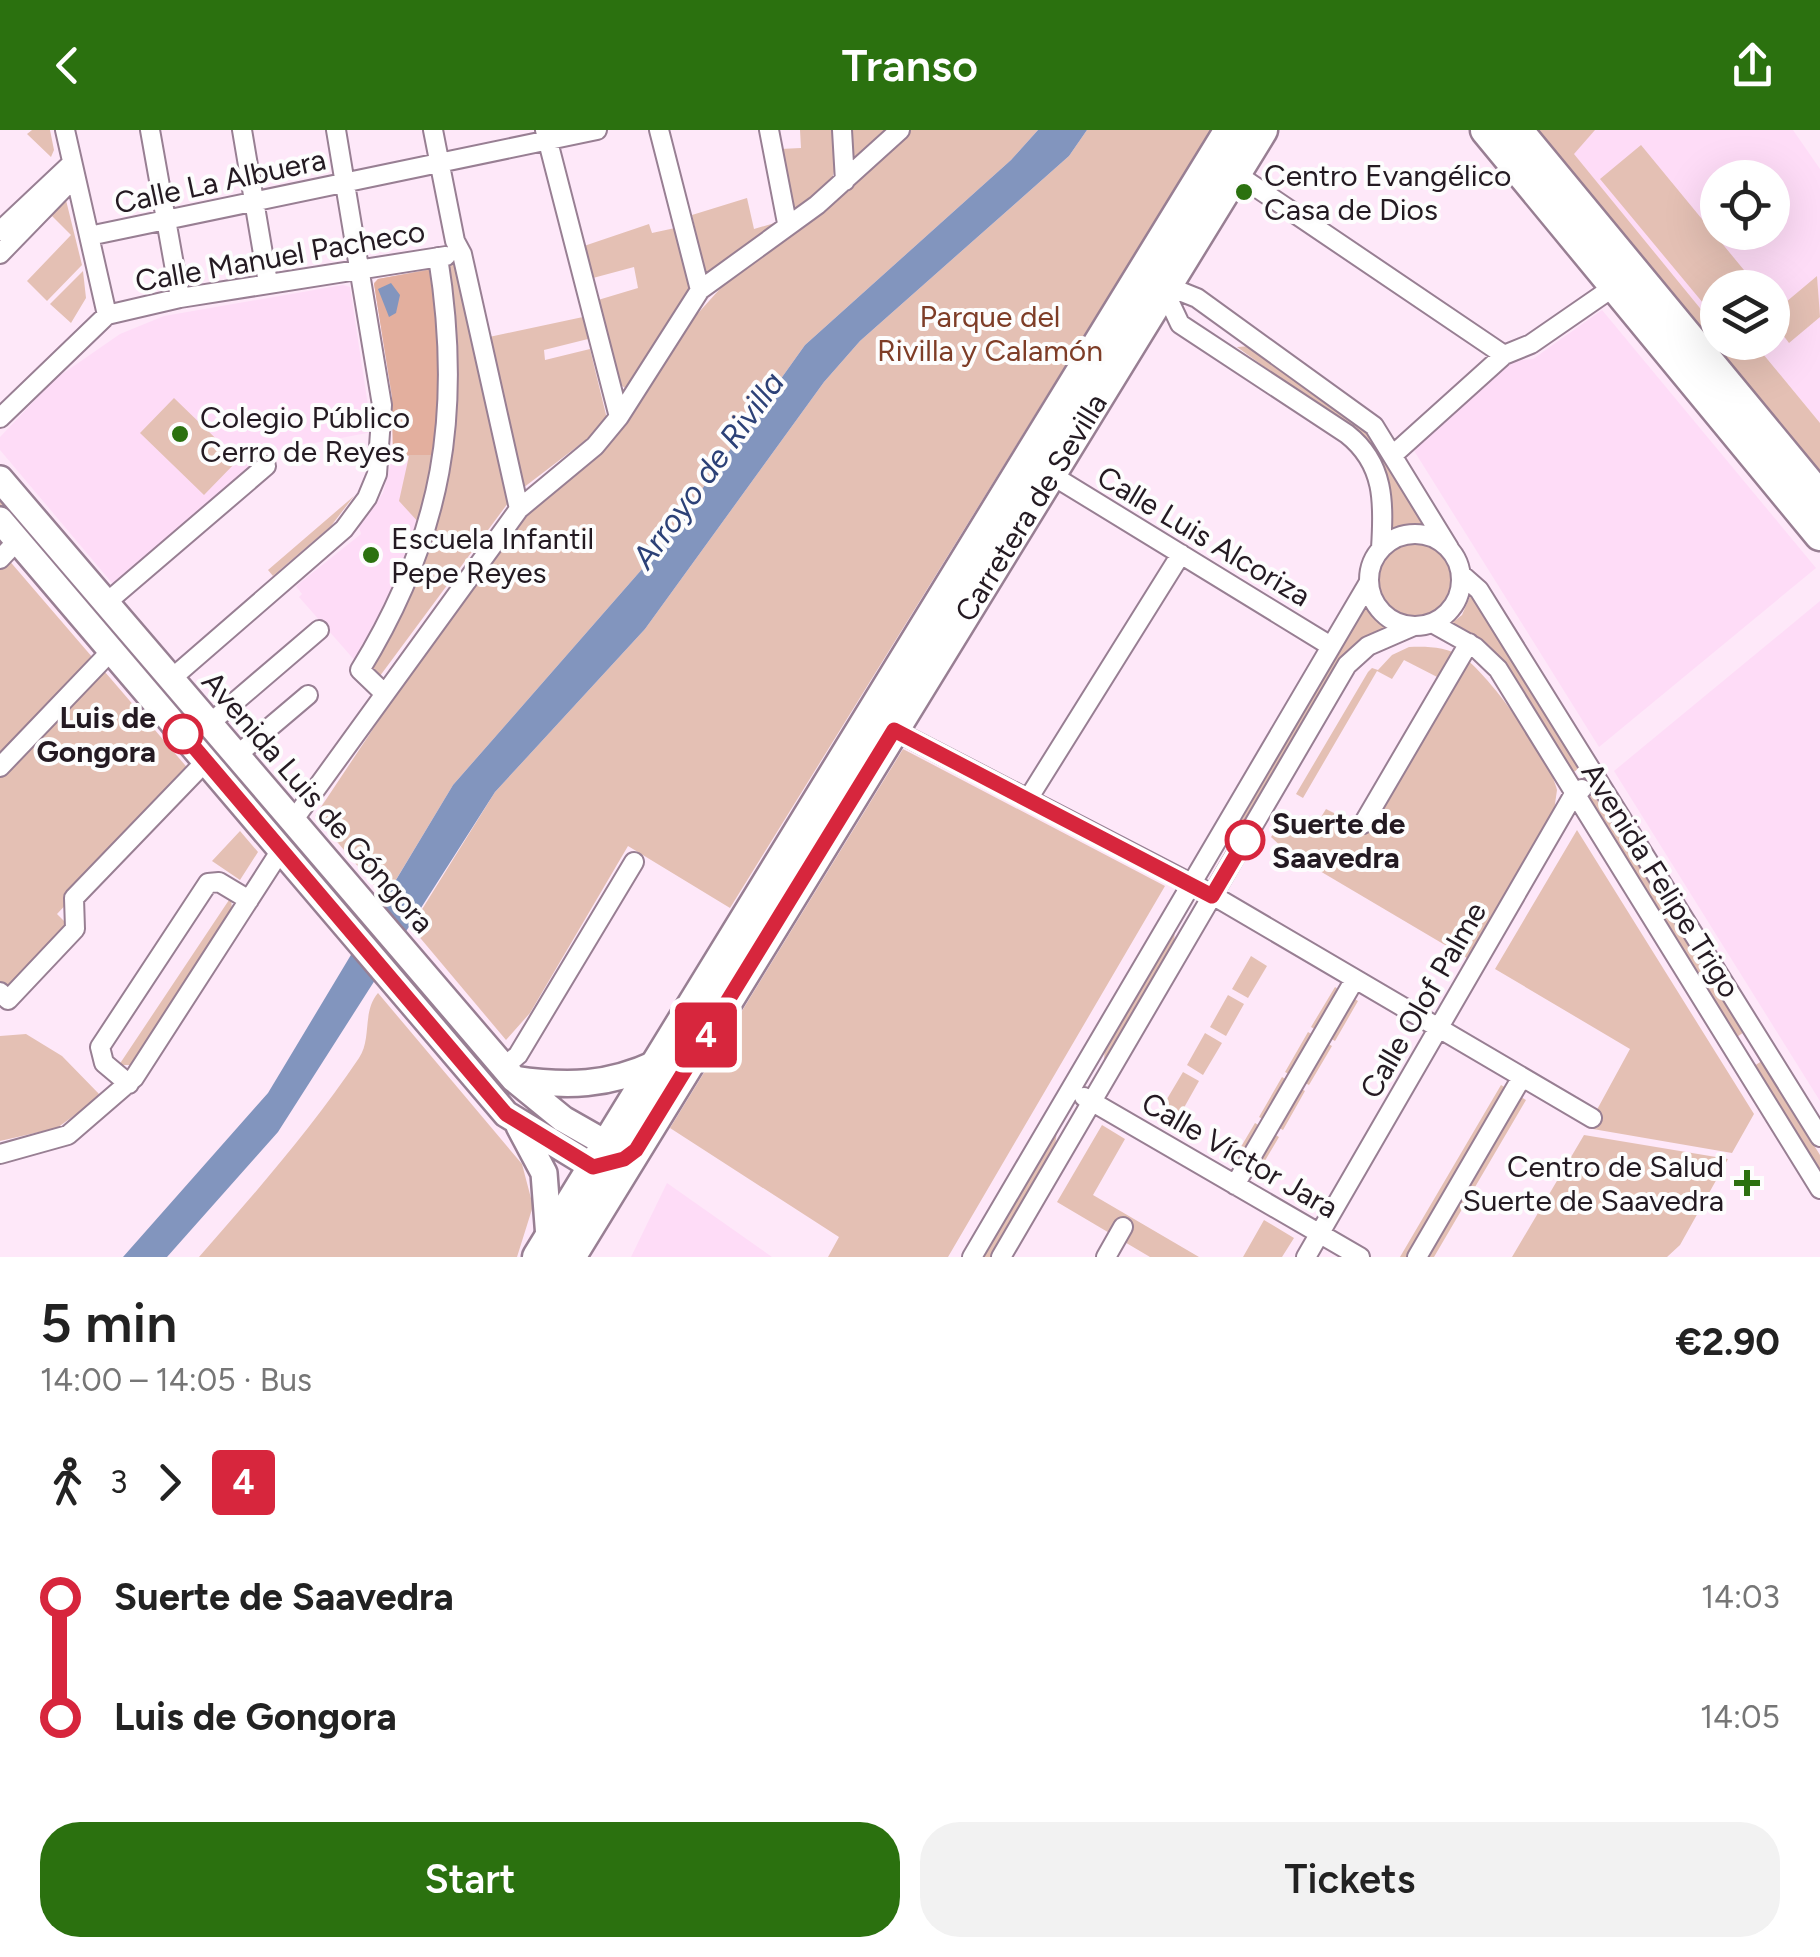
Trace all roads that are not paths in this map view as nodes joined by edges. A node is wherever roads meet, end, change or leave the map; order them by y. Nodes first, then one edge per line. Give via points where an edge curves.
1 (65, 130) edge
2 (150, 130) edge
3 (242, 130) edge
4 (336, 130) edge
5 (434, 130) edge
6 (596, 130) edge
7 (658, 130) edge
8 (769, 130) edge
9 (842, 130) edge
10 (900, 130) edge
11 (1230, 130) edge
12 (1262, 130) edge
13 (1486, 130) edge
14 (1517, 130) edge
15 (546, 135) edge
16 (72, 163) junction
17 (440, 164) junction
18 (1235, 173) junction
19 (845, 182) junction
20 (344, 184) junction
21 (66, 186) dead end
22 (254, 202) junction
23 (166, 220) junction
24 (787, 223) junction
25 (1170, 228) junction
26 (0, 231) edge
27 (89, 236) junction
28 (0, 254) edge
29 (462, 254) junction
30 (438, 257) junction
31 (1180, 264) junction
32 (358, 268) junction
33 (268, 283) junction
34 (1615, 286) junction
35 (700, 290) junction
36 (1164, 290) junction
37 (180, 298) junction
38 (1196, 298) junction
39 (107, 315) junction
40 (1180, 324) junction
41 (1141, 326) junction
42 (1504, 355) junction
43 (1086, 371) junction
44 (619, 416) junction
45 (0, 418) edge
46 (1394, 454) junction
47 (266, 466) dead end
48 (1050, 474) junction
49 (0, 479) edge
50 (1820, 498) edge
51 (520, 509) junction
52 (0, 520) edge
53 (1820, 535) edge
54 (1381, 548) junction
55 (1449, 548) junction
56 (9, 550) edge
57 (1181, 554) junction
58 (1462, 575) junction
59 (1369, 582) junction
60 (106, 603) junction
61 (1423, 625) junction
62 (319, 630) dead end
63 (1470, 643) junction
64 (1329, 645) junction
65 (112, 650) junction
66 (170, 679) junction
67 (308, 694) dead end
68 (386, 694) junction
69 (209, 724) junction
70 (881, 724) junction
71 (236, 756) junction
72 (206, 761) junction
73 (0, 767) edge
74 (1597, 779) junction
75 (1574, 794) junction
76 (1028, 799) junction
77 (292, 822) junction
78 (1363, 824) dead end
79 (281, 850) junction
80 (634, 862) dead end
81 (1201, 890) junction
82 (248, 900) junction
83 (1355, 979) junction
84 (4, 996) edge
85 (1439, 1028) junction
86 (1761, 1042) junction
87 (1738, 1056) junction
88 (657, 1063) junction
89 (509, 1073) junction
90 (1522, 1077) junction
91 (128, 1084) junction
92 (1081, 1095) junction
93 (513, 1118) junction
94 (1592, 1118) dead end
95 (1820, 1137) edge
96 (0, 1154) edge
97 (613, 1162) junction
98 (1236, 1184) junction
99 (1820, 1189) edge
100 (1123, 1227) dead end
101 (1320, 1234) junction
102 (552, 1251) edge
103 (972, 1257) edge
104 (1001, 1257) edge
105 (1106, 1257) edge
106 (1306, 1257) edge
107 (1360, 1257) edge
108 (1416, 1257) edge

1 - 16 street
2 - 23 street
3 - 22 street
4 - 20 street
5 - 17 street
6 - 15 street, Calle La Albuera
7 - 35 street
8 - 24 street
9 - 19 street
10 - 19 street
11 - 25 highway, Carretera de Sevilla
12 - 18 highway, Carretera de Sevilla
13 - 34 highway
14 - 50 highway
15 - 17 street, Calle La Albuera
15 - 44 street
16 - 26 street
16 - 27 street
17 - 20 street, Calle La Albuera
17 - 29 street
18 - 31 highway, Carretera de Sevilla
18 - 42 street
19 - 24 street
20 - 22 street, Calle La Albuera
20 - 32 street
21 - 28 street
22 - 23 street, Calle La Albuera
22 - 33 street
23 - 27 street, Calle La Albuera
23 - 37 street
24 - 35 street
25 - 36 street
25 - 43 highway, Carretera de Sevilla
27 - 39 street
29 - 30 street, Calle Manuel Pacheco
29 - 51 street
30 - 32 street, Calle Manuel Pacheco
30 - 68 street via 445,451 420,549 360,670
31 - 36 highway, Carretera de Sevilla
31 - 38 street
32 - 33 street, Calle Manuel Pacheco
32 - 66 street via 384,415 373,486 339,534
33 - 37 street, Calle Manuel Pacheco
34 - 42 street
34 - 53 highway
35 - 44 street
36 - 38 street
36 - 40 street
36 - 41 highway, Carretera de Sevilla
36 - 43 street via 1136,304
37 - 39 street, Calle Manuel Pacheco
38 - 46 street via 1366,418
39 - 45 street
40 - 41 street
40 - 54 street via 1360,444 1382,489
41 - 48 highway, Carretera de Sevilla
42 - 46 street
43 - 70 highway, Carretera de Sevilla
44 - 51 street
46 - 55 street
47 - 60 street
48 - 57 street, Calle Luis Alcoriza
48 - 70 highway, Carretera de Sevilla
49 - 60 main road, Avenida Luis de Góngora
51 - 68 street
52 - 56 main road, Avenida Luis de Góngora
54 - 55 street via 1415,533
54 - 59 street
55 - 58 street
56 - 65 main road, Avenida Luis de Góngora
57 - 64 street, Calle Luis Alcoriza
57 - 76 street
58 - 61 street via 1456,602
58 - 74 street, Avenida Felipe Trigo via 1479,590
59 - 61 street via 1384,614
59 - 64 street
60 - 66 main road, Avenida Luis de Góngora
61 - 63 street, Avenida Felipe Trigo
61 - 81 street via 1368,646 1347,665
62 - 69 street
63 - 75 street, Avenida Felipe Trigo via 1498,669
63 - 78 street
64 - 81 street via 1222,829
65 - 72 main road, Avenida Luis de Góngora
65 - 73 street
66 - 69 main road, Avenida Luis de Góngora
67 - 71 street
68 - 77 street
69 - 71 main road, Avenida Luis de Góngora
70 - 76 street
70 - 88 highway
70 - 97 highway
71 - 77 main road, Avenida Luis de Góngora
72 - 79 main road, Avenida Luis de Góngora
72 - 84 street via 74,898 75,929
74 - 75 street
74 - 86 street, Avenida Felipe Trigo
75 - 85 street, Calle Olof Palme
75 - 87 street, Avenida Felipe Trigo
76 - 81 street
77 - 89 main road, Avenida Luis de Góngora
79 - 82 street
79 - 93 main road, Avenida Luis de Góngora
80 - 89 street
81 - 83 street
81 - 92 street via 1184,944
81 - 92 street via 1096,1044
82 - 91 street
82 - 91 street via 219,882 208,883 101,1042 104,1063
83 - 85 street
83 - 98 street
85 - 90 street
85 - 101 street, Calle Olof Palme
86 - 87 street
86 - 95 street, Avenida Felipe Trigo
87 - 99 street, Avenida Felipe Trigo
88 - 89 main road via 583,1085
88 - 97 highway
89 - 97 main road, Avenida Luis de Góngora
90 - 94 street
90 - 108 street
91 - 96 street via 68,1136
92 - 98 street, Calle Víctor Jara
92 - 103 street
92 - 104 street via 1062,1151
93 - 97 main road, Avenida Luis de Góngora
93 - 102 main road via 544,1173
97 - 102 highway
98 - 101 street, Calle Víctor Jara
100 - 105 street
101 - 106 street, Calle Olof Palme
101 - 107 street, Calle Víctor Jara

